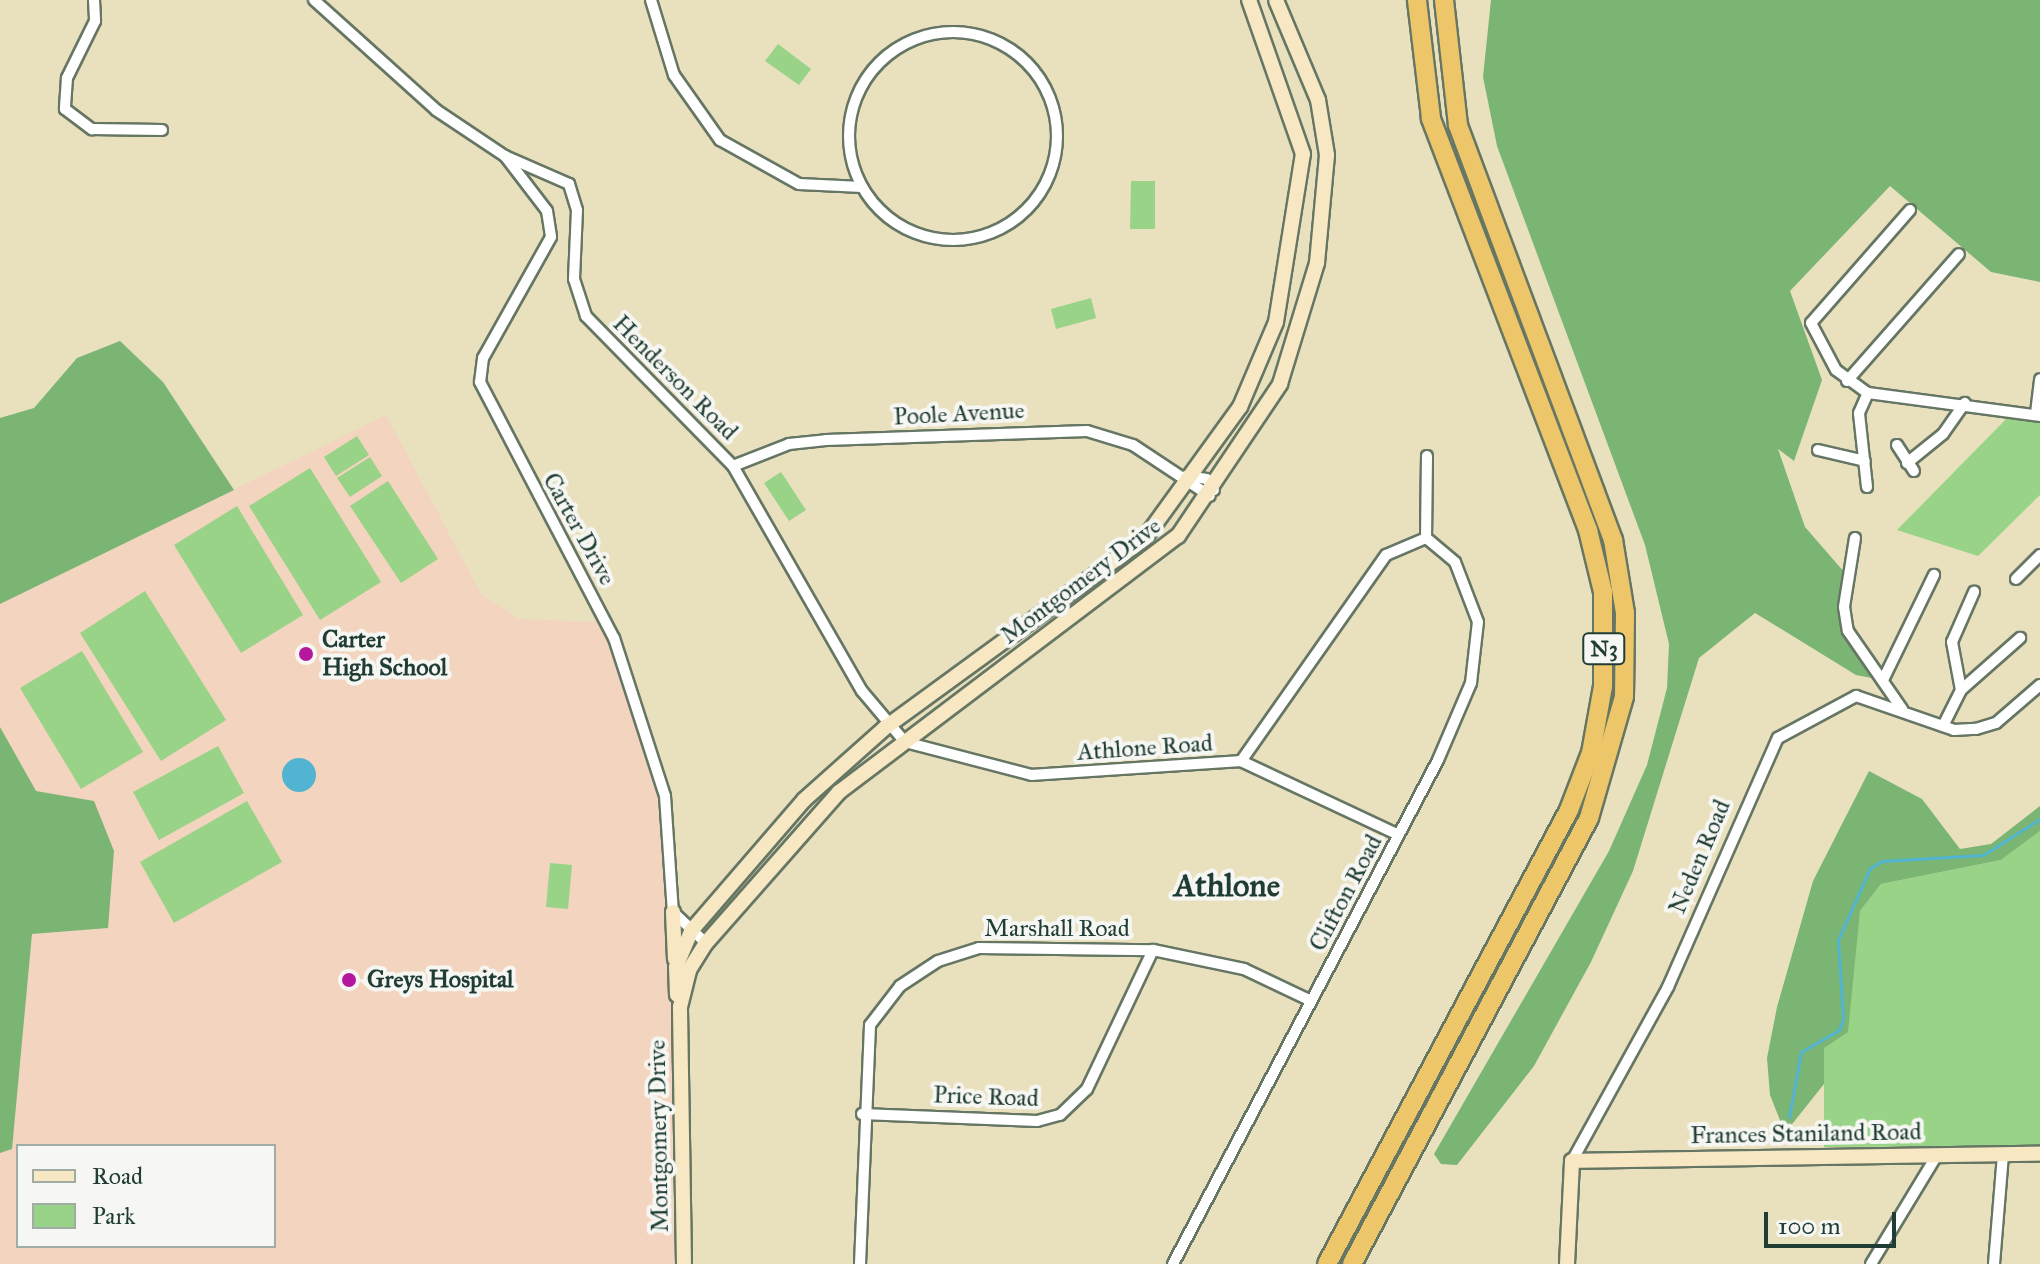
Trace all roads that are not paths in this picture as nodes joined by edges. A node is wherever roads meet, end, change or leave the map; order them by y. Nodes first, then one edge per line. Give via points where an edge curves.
1 (314, 0) edge
2 (651, 0) edge
3 (1249, 0) edge
4 (1276, 0) edge
5 (1417, 0) edge
6 (1444, 0) edge
7 (97, 2) edge
8 (162, 130) dead end
9 (505, 156) junction
10 (554, 172) junction
11 (534, 186) junction
12 (862, 187) junction
13 (1910, 210) dead end
14 (1293, 242) junction
15 (1319, 243) junction
16 (1959, 254) dead end
17 (1290, 260) junction
18 (1317, 263) junction
19 (2040, 379) edge
20 (1847, 381) junction
21 (1868, 393) junction
22 (1965, 403) junction
23 (2038, 415) edge
24 (1897, 445) dead end
25 (1818, 450) dead end
26 (1427, 456) dead end
27 (1865, 461) junction
28 (733, 466) junction
29 (1187, 478) junction
30 (1867, 487) dead end
31 (1212, 493) junction
32 (1426, 538) junction
33 (1855, 538) dead end
34 (2040, 555) edge
35 (1934, 575) dead end
36 (2016, 579) dead end
37 (1974, 592) dead end
38 (1034, 619) junction
39 (1046, 635) junction
40 (2020, 638) dead end
41 (1883, 680) junction
42 (2040, 685) edge
43 (1961, 690) junction
44 (1902, 709) junction
45 (1943, 726) junction
46 (886, 727) junction
47 (905, 742) junction
48 (1241, 761) junction
49 (792, 813) junction
50 (808, 825) junction
51 (779, 829) junction
52 (1399, 835) junction
53 (794, 839) junction
54 (673, 912) junction
55 (691, 931) junction
56 (706, 943) junction
57 (1153, 950) junction
58 (676, 967) junction
59 (1311, 1001) junction
60 (680, 1007) junction
61 (862, 1114) junction
62 (2003, 1154) junction
63 (2040, 1154) edge
64 (1937, 1155) junction
65 (1572, 1161) junction
66 (684, 1264) edge
67 (860, 1264) edge
68 (1173, 1264) edge
69 (1327, 1264) edge
70 (1352, 1264) edge
71 (1567, 1264) edge
72 (1871, 1264) edge
73 (1994, 1264) edge

1 - 9 street via 436,110
2 - 12 street via 674,75 720,140 799,184
3 - 14 street, Montgomery Drive via 1302,138
4 - 15 street, Montgomery Drive via 1323,115
5 - 69 highway, N3 via 1431,118 1588,530 1603,592 1603,686 1591,753 1569,810
6 - 70 highway, N3 via 1458,125 1613,540 1625,613 1625,684 1612,752 1589,818
7 - 8 street via 89,35 67,78 65,109 110,133
9 - 10 street
9 - 11 street
10 - 11 street
10 - 28 street, Henderson Road via 576,201 574,279 586,316
11 - 54 street, Carter Drive via 551,237 483,358 480,382 597,601 630,681 665,796
12 - 12 street via 849,144 853,101 893,49 954,32 1009,50 1039,77 1056,116 1057,158 1017,219 976,240 930,238 891,219
13 - 20 street via 1811,323
14 - 15 street
14 - 17 street, Montgomery Drive
15 - 18 street, Montgomery Drive
16 - 20 street
17 - 18 street
17 - 29 street, Montgomery Drive via 1249,390
18 - 31 street, Montgomery Drive via 1280,384
19 - 23 street
20 - 21 street
21 - 22 street
21 - 27 street via 1859,413
22 - 23 street
22 - 24 street via 1910,467
25 - 27 street
26 - 32 street
27 - 30 street
28 - 29 street, Poole Avenue via 789,444 1059,429 1108,435
28 - 46 street, Henderson Road
29 - 31 street, Poole Avenue
29 - 31 street, Poole Avenue via 1207,479
29 - 38 street, Montgomery Drive via 1145,538
31 - 39 street, Montgomery Drive via 1167,547
32 - 48 street via 1403,542 1367,574
32 - 52 street, Clifton Road via 1467,579 1477,647 1471,683
33 - 41 street via 1844,618 1852,641
34 - 36 street
35 - 41 street
37 - 43 street via 1952,642
38 - 39 street
38 - 46 street, Montgomery Drive
39 - 47 street, Montgomery Drive
40 - 43 street
41 - 44 street
42 - 45 street, Neden Road via 1989,727
43 - 45 street
44 - 45 street, Neden Road
44 - 65 street, Neden Road via 1856,696 1778,738 1668,987
46 - 47 street, Athlone Road
46 - 49 street, Montgomery Drive
47 - 48 street, Athlone Road via 1032,775
47 - 50 street, Montgomery Drive
48 - 52 street, Athlone Road
49 - 50 street
49 - 51 street, Montgomery Drive
50 - 53 street, Montgomery Drive
51 - 53 street
51 - 55 street, Montgomery Drive
52 - 59 street, Clifton Road
53 - 56 street, Montgomery Drive
54 - 55 street
54 - 58 street
55 - 56 street
55 - 58 street, Montgomery Drive
56 - 60 street, Montgomery Drive via 685,978
57 - 59 street, Marshall Road via 1244,969
57 - 61 street, Price Road via 1087,1089 1060,1115 1037,1121
57 - 61 street, Marshall Road via 979,948 938,961 900,986 870,1025
58 - 60 street, Montgomery Drive
59 - 68 street, Clifton Road
60 - 66 street, Montgomery Drive
61 - 67 street, Marshall Road
62 - 63 street, Frances Staniland Road
62 - 64 street, Frances Staniland Road
62 - 73 street
64 - 65 street, Frances Staniland Road
64 - 72 street
65 - 71 street, Neden Road

